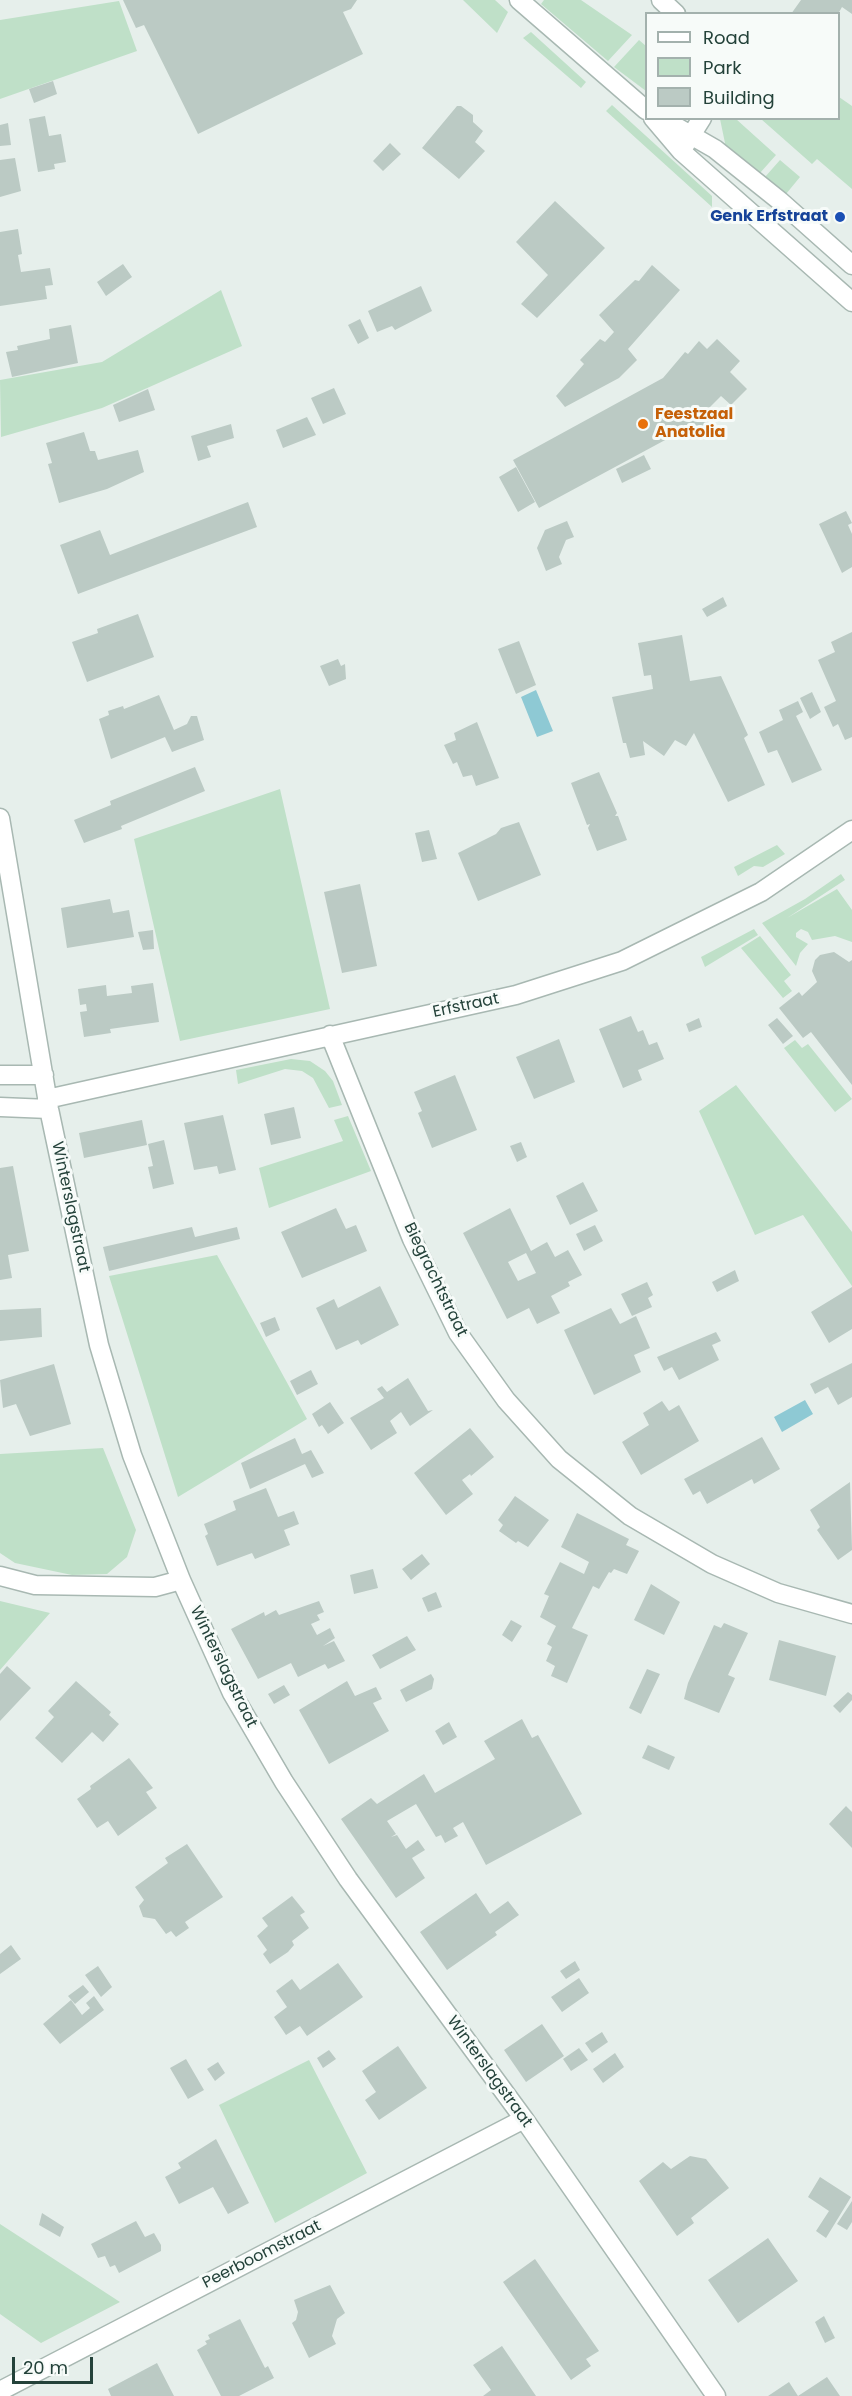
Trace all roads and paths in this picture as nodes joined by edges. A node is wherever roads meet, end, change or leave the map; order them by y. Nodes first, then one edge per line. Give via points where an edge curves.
1 (519, 0) edge
2 (661, 0) edge
3 (674, 12) edge
4 (645, 109) edge
5 (655, 120) edge
6 (666, 120) edge
7 (701, 120) edge
8 (692, 135) junction
9 (681, 151) junction
10 (852, 266) edge
11 (852, 302) edge
12 (0, 818) edge
13 (852, 830) edge
14 (330, 1035) junction
15 (0, 1075) edge
16 (44, 1075) junction
17 (48, 1104) junction
18 (0, 1107) edge
19 (0, 1576) edge
20 (181, 1580) junction
21 (852, 1614) edge
22 (524, 2119) junction
23 (0, 2391) edge
24 (716, 2396) edge

1 - 4 street
2 - 3 street
5 - 9 street
6 - 8 street
7 - 8 street
8 - 9 street
8 - 10 street via 780,201
9 - 11 street
12 - 16 street, Winterslagstraat
13 - 14 street, Erfstraat via 735,906 622,961 516,995
14 - 17 street, Erfstraat
14 - 21 street, Biegrachtstraat via 412,1239 458,1333 514,1409 559,1459 630,1516 730,1572 778,1593
15 - 16 street
16 - 17 street, Winterslagstraat
17 - 18 street, Erfstraat
17 - 20 street, Winterslagstraat via 99,1345 132,1455
19 - 20 street via 47,1585 155,1587
20 - 22 street, Winterslagstraat via 232,1693 284,1782 348,1880
22 - 23 street, Peerboomstraat
22 - 24 street, Winterslagstraat

